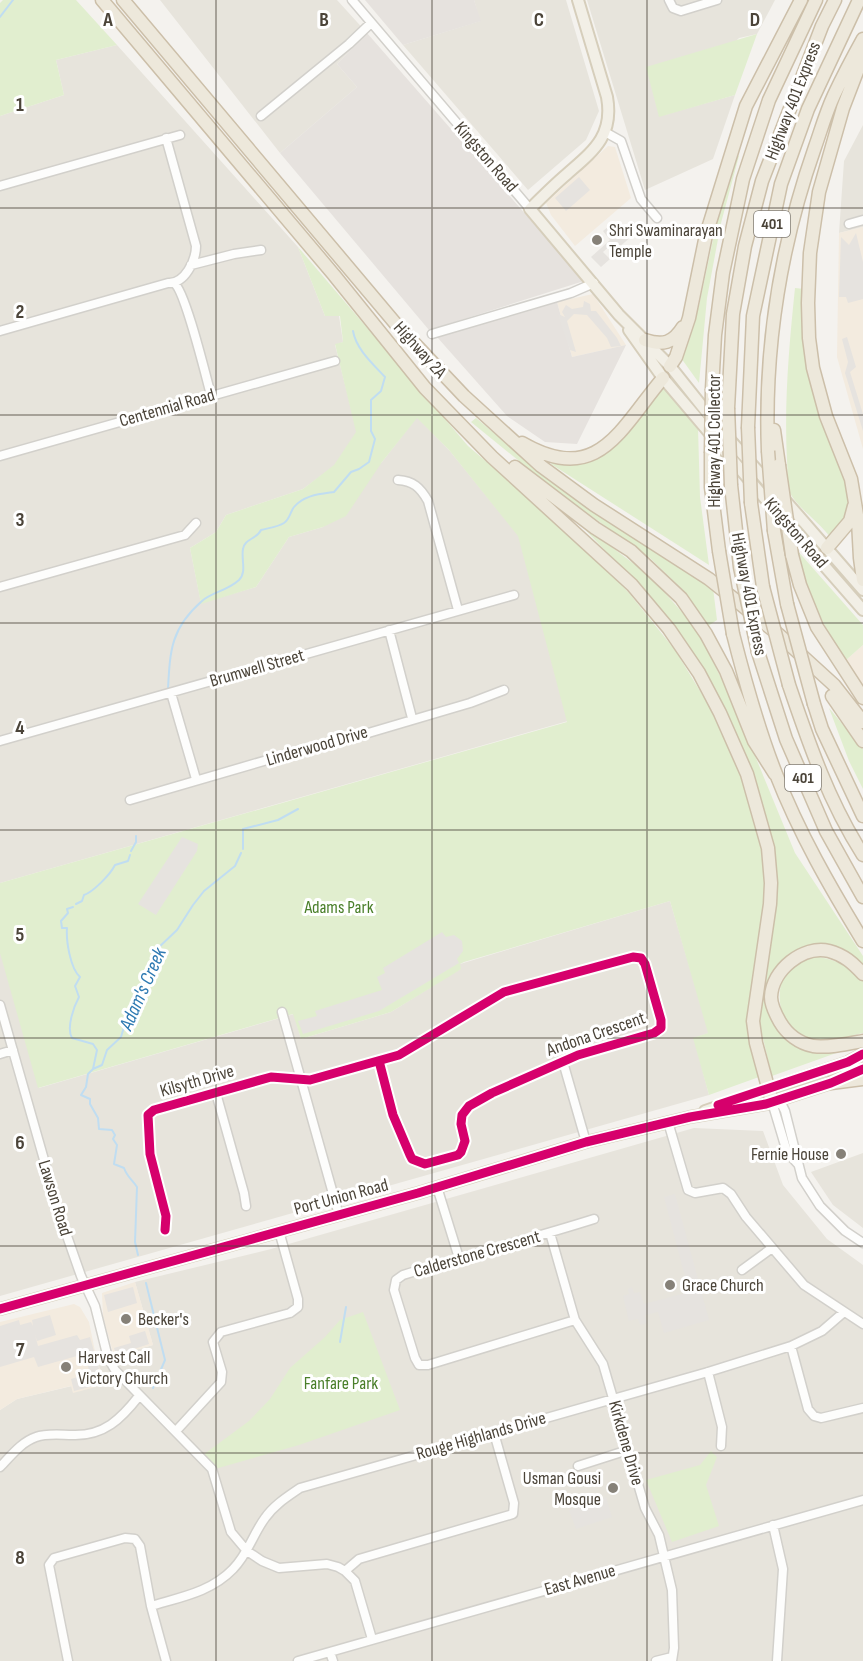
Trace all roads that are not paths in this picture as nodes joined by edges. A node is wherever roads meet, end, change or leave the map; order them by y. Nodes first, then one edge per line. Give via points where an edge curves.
1 (102, 0) edge
2 (123, 0) edge
3 (352, 0) edge
4 (578, 0) edge
5 (669, 0) edge
6 (717, 0) edge
7 (801, 0) edge
8 (816, 0) edge
9 (835, 0) edge
10 (859, 0) edge
11 (371, 23) junction
12 (863, 39) edge
13 (863, 56) edge
14 (261, 116) dead end
15 (605, 132) junction
16 (180, 135) dead end
17 (166, 138) junction
18 (0, 186) edge
19 (530, 209) junction
20 (657, 218) dead end
21 (863, 220) edge
22 (849, 224) dead end
23 (261, 250) dead end
24 (191, 265) junction
25 (594, 283) junction
26 (174, 284) junction
27 (619, 315) junction
28 (689, 318) junction
29 (0, 331) edge
30 (432, 334) dead end
31 (645, 340) junction
32 (770, 352) junction
33 (334, 361) dead end
34 (670, 366) junction
35 (663, 378) junction
36 (425, 388) junction
37 (211, 395) junction
38 (487, 418) junction
39 (0, 456) edge
40 (398, 480) dead end
41 (855, 502) junction
42 (196, 523) dead end
43 (827, 548) junction
44 (817, 558) junction
45 (863, 580) edge
46 (0, 587) edge
47 (863, 590) edge
48 (514, 595) dead end
49 (458, 610) junction
50 (863, 610) edge
51 (389, 630) junction
52 (778, 634) junction
53 (504, 690) dead end
54 (171, 693) junction
55 (863, 698) edge
56 (412, 718) junction
57 (863, 722) edge
58 (0, 741) edge
59 (863, 741) edge
60 (775, 774) junction
61 (196, 779) junction
62 (130, 800) dead end
63 (863, 816) edge
64 (863, 855) edge
65 (863, 897) edge
66 (863, 941) edge
67 (863, 974) edge
68 (0, 1005) edge
69 (282, 1012) dead end
70 (863, 1041) edge
71 (13, 1050) junction
72 (0, 1054) edge
73 (863, 1054) edge
74 (379, 1061) junction
75 (563, 1062) junction
76 (863, 1069) edge
77 (863, 1079) edge
78 (301, 1080) junction
79 (831, 1083) junction
80 (768, 1089) junction
81 (216, 1093) junction
82 (772, 1102) junction
83 (690, 1117) junction
84 (668, 1122) junction
85 (586, 1142) junction
86 (437, 1186) junction
87 (246, 1206) dead end
88 (339, 1215) junction
89 (594, 1219) dead end
90 (165, 1230) dead end
91 (279, 1231) junction
92 (550, 1233) junction
93 (863, 1243) edge
94 (772, 1248) junction
95 (459, 1258) junction
96 (742, 1270) dead end
97 (86, 1284) junction
98 (0, 1309) edge
99 (844, 1312) junction
100 (575, 1320) junction
101 (863, 1324) edge
102 (791, 1346) junction
103 (708, 1372) junction
104 (139, 1396) junction
105 (613, 1398) junction
106 (863, 1408) edge
107 (176, 1431) junction
108 (494, 1433) junction
109 (721, 1446) dead end
110 (628, 1450) junction
111 (578, 1466) dead end
112 (0, 1467) edge
113 (863, 1500) edge
114 (773, 1525) junction
115 (247, 1551) junction
116 (665, 1556) junction
117 (345, 1571) junction
118 (151, 1606) junction
119 (372, 1639) junction
120 (331, 1657) edge
121 (672, 1659) edge
122 (68, 1661) edge
123 (166, 1661) edge
124 (298, 1661) edge
125 (656, 1661) edge
126 (777, 1661) edge

1 - 36 highway, Highway 2A
2 - 38 highway, Highway 2A via 395,322
3 - 11 street, Kingston Road
4 - 15 main road via 607,97
5 - 6 street via 673,8 681,10
7 - 28 highway via 746,106 706,235
8 - 60 highway, Highway 401 Collector / 401, bridge via 770,100 742,179 723,273 712,389 711,487 719,551 733,634
9 - 65 highway, Highway 401 Express / 401, bridge via 762,181 733,314 728,408 740,567 758,652 786,739 826,831
10 - 64 highway, Highway 401 Express / 401, bridge via 807,109 781,184 753,316 748,427 751,503 763,587 789,685 811,752 845,827
11 - 14 street
11 - 19 street, Kingston Road
12 - 32 highway, 401 via 833,97 803,182 782,269
13 - 41 highway via 843,108 819,192 810,252 808,303 813,368 826,416 851,479
15 - 19 main road via 593,151
15 - 20 street via 621,141 641,199
16 - 17 street
17 - 18 street
17 - 24 street via 196,246
19 - 25 main road, Kingston Road
21 - 22 street
23 - 24 street
24 - 26 street
25 - 27 main road, Kingston Road
25 - 30 street
26 - 29 street
26 - 37 street via 185,303
27 - 31 main road, Kingston Road
27 - 35 main road, Kingston Road
28 - 31 highway via 670,341 657,344
28 - 34 highway
31 - 34 main road, Kingston Road
32 - 55 highway, bridge via 778,465 800,585 817,627
32 - 63 highway, 401, bridge via 768,451 774,531 787,604 822,729
33 - 37 street, Centennial Road
34 - 35 main road
34 - 43 main road, Kingston Road via 721,430
35 - 38 highway via 615,438 574,460 535,450
35 - 44 main road, Kingston Road
36 - 60 highway via 491,449 631,551 681,598 721,662 754,741
36 - 80 highway via 492,457 632,585 669,629 720,713 747,774 768,848 770,904 753,1021
37 - 39 street, Centennial Road
38 - 52 highway, Highway 2A via 541,466 709,579
40 - 49 street via 411,481 428,501
41 - 43 highway via 850,521
41 - 45 highway
42 - 46 street via 185,535
43 - 44 main road
43 - 47 main road, Kingston Road
44 - 50 main road, Kingston Road
48 - 49 street, Brumwell Street
49 - 51 street, Brumwell Street
51 - 54 street, Brumwell Street
51 - 56 street
52 - 57 highway via 834,685
52 - 59 highway via 838,703
53 - 56 street, Linderwood Drive
54 - 58 street, Brumwell Street
54 - 61 street
56 - 61 street, Linderwood Drive via 317,748
60 - 66 highway, Highway 401 Collector / 401 via 822,874
61 - 62 street, Linderwood Drive
67 - 70 highway via 849,960 828,950 807,953 789,962 776,978 771,997 775,1014 796,1039 813,1046
68 - 71 street, Lawson Road
69 - 78 street
71 - 72 street
71 - 97 street, Lawson Road via 61,1221
73 - 80 main road, Port Union Road
74 - 75 street, Andona Crescent via 393,1115 410,1155 425,1164 461,1152 465,1141 462,1115 469,1106
74 - 75 street, Andona Crescent via 402,1054 504,992 641,958 661,1028 654,1034 578,1054
74 - 78 street, Andona Crescent
75 - 85 street
76 - 79 main road, Port Union Road
77 - 79 highway
78 - 81 street, Kilsyth Drive via 271,1077
78 - 88 street
79 - 82 main road, Port Union Road
80 - 82 highway
80 - 83 main road, Port Union Road
81 - 87 street
81 - 90 street, Kilsyth Drive via 148,1115 150,1155 166,1216
82 - 83 main road, Port Union Road
82 - 93 street via 787,1152 798,1165 802,1179 820,1206 844,1231
83 - 84 main road, Port Union Road
84 - 85 main road, Port Union Road
84 - 94 street via 688,1190 695,1193 723,1188
85 - 86 main road, Port Union Road
86 - 88 main road, Port Union Road
86 - 95 street
88 - 91 main road, Port Union Road
89 - 92 street, Calderstone Crescent
91 - 97 main road, Port Union Road
91 - 107 street via 298,1307 290,1313 221,1332 213,1342 221,1382
92 - 95 street, Calderstone Crescent
92 - 100 street, Kirkdene Drive
94 - 96 street
94 - 99 street via 804,1285
95 - 100 street, Calderstone Crescent via 396,1280 394,1290 419,1365
97 - 98 main road, Port Union Road
97 - 104 street, Lawson Road via 100,1319 108,1358
99 - 101 street
99 - 102 street, Rouge Highlands Drive via 822,1331
100 - 105 street, Kirkdene Drive via 603,1364
102 - 103 street, Rouge Highlands Drive
102 - 106 street via 808,1409 814,1416 821,1418
103 - 105 street, Rouge Highlands Drive
103 - 109 street via 722,1427
104 - 107 street, Lawson Road
104 - 112 street via 100,1432 36,1437 24,1443
105 - 108 street, Rouge Highlands Drive
105 - 110 street, Kirkdene Drive
107 - 115 street, Lawson Road via 212,1469 231,1532
108 - 115 street, Rouge Highlands Drive via 300,1488 265,1517
108 - 117 street via 514,1503 513,1514 359,1559
110 - 111 street
110 - 116 street, Kirkdene Drive via 645,1508
113 - 114 street, East Avenue
114 - 116 street, East Avenue
114 - 126 street via 783,1569
115 - 117 street via 279,1568 327,1564
115 - 118 street, Rouge Highlands Drive via 214,1585
116 - 119 street, East Avenue
116 - 121 street, Kirkdene Drive via 672,1590
117 - 119 street via 355,1581
118 - 122 street via 141,1546 135,1539 125,1538 54,1558 49,1565
118 - 123 street
119 - 120 street, East Avenue
120 - 124 street, East Avenue
121 - 125 street

